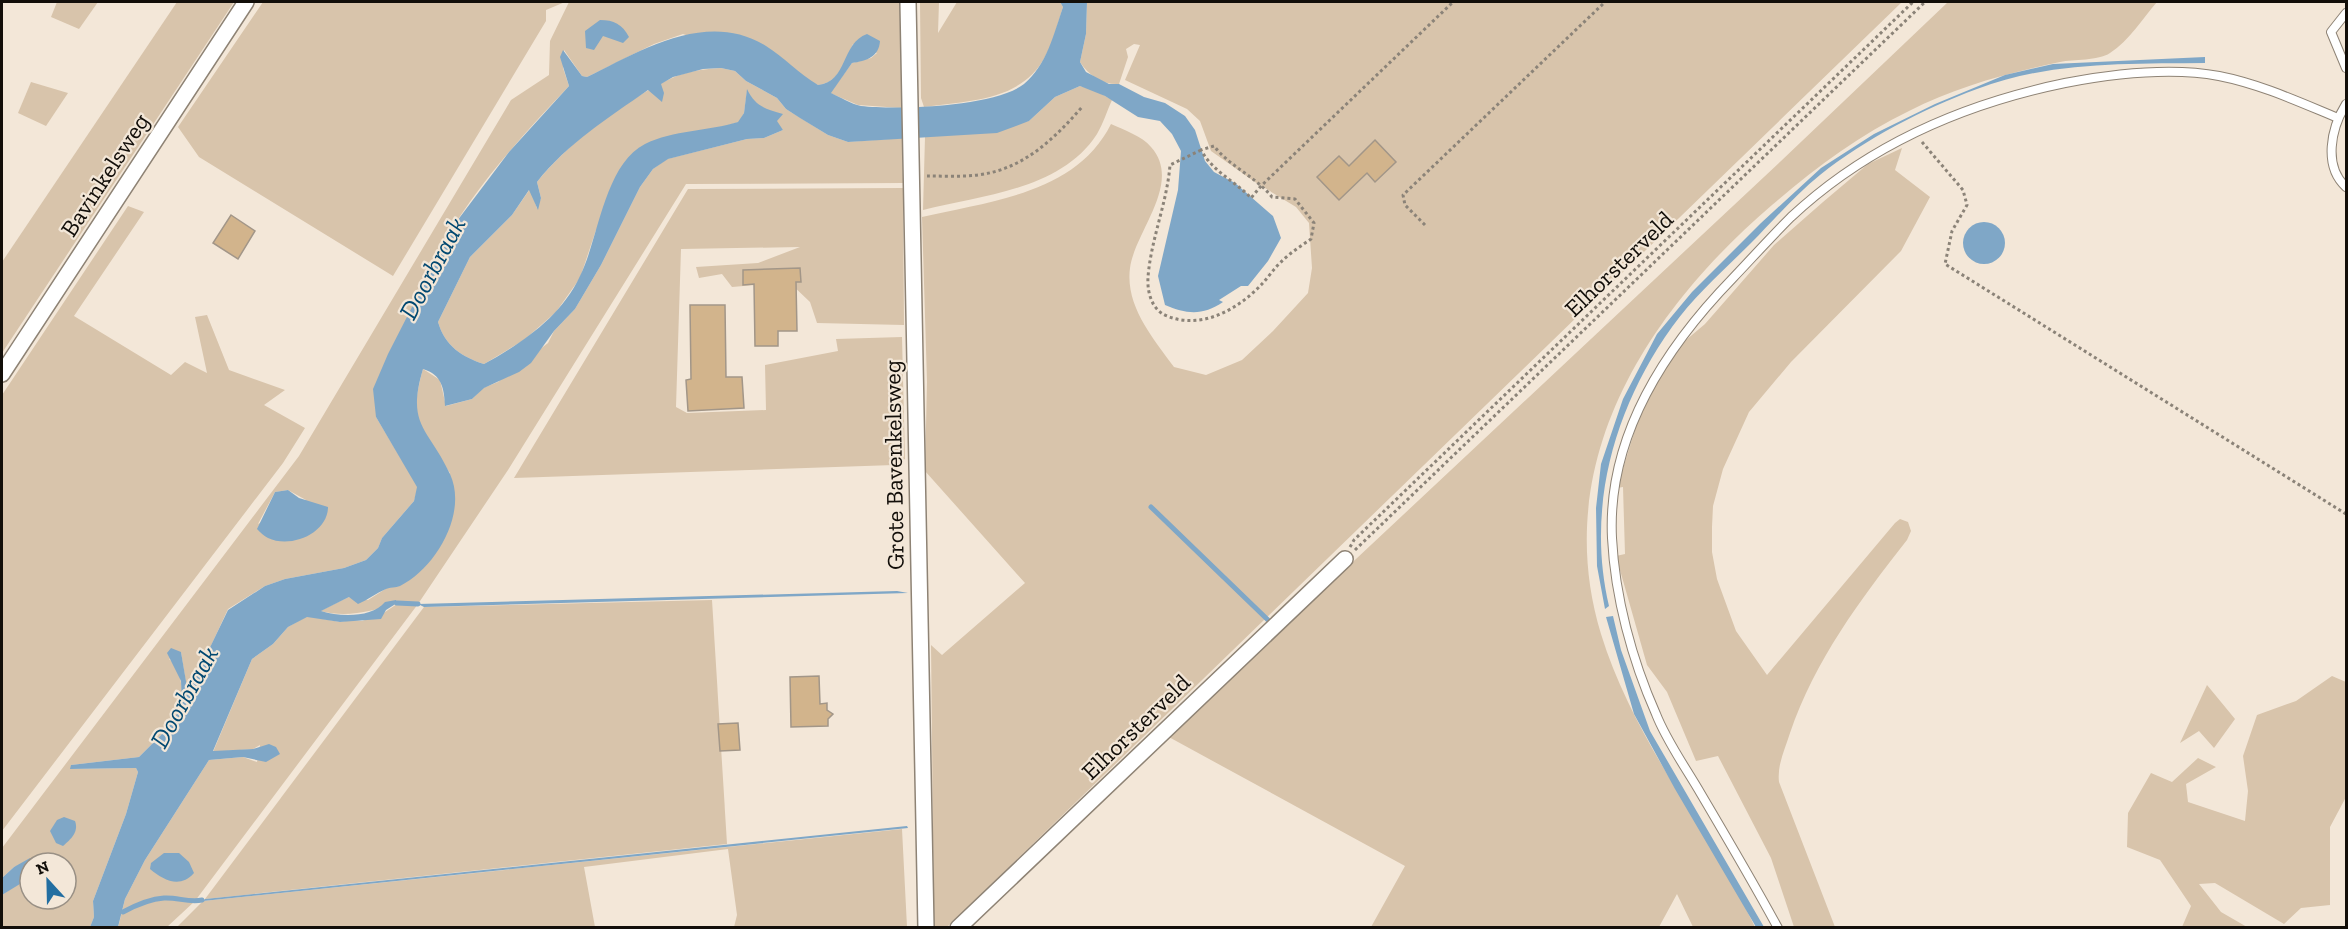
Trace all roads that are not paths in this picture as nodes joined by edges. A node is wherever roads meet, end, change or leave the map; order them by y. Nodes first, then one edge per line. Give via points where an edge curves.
1 (246, 2) edge
2 (908, 2) edge
3 (2346, 13) edge
4 (2346, 68) edge
5 (2346, 104) edge
6 (2338, 118) junction
7 (2346, 188) edge
8 (2, 374) edge
9 (1345, 559) road end
10 (926, 927) edge
11 (958, 927) edge
12 (1778, 927) edge

1 - 8 street, Bavinkelsweg
2 - 10 street, Grote Bavenkelsweg
3 - 4 lane via 2331,32
5 - 6 lane
6 - 7 lane via 2331,150 2337,178
6 - 12 lane via 2274,92 2217,76 2146,73 2090,78 1958,112 1864,160 1792,216 1690,326 1657,373 1623,449 1614,490 1612,535 1616,575 1656,717
9 - 11 street, Elhorsterveld

